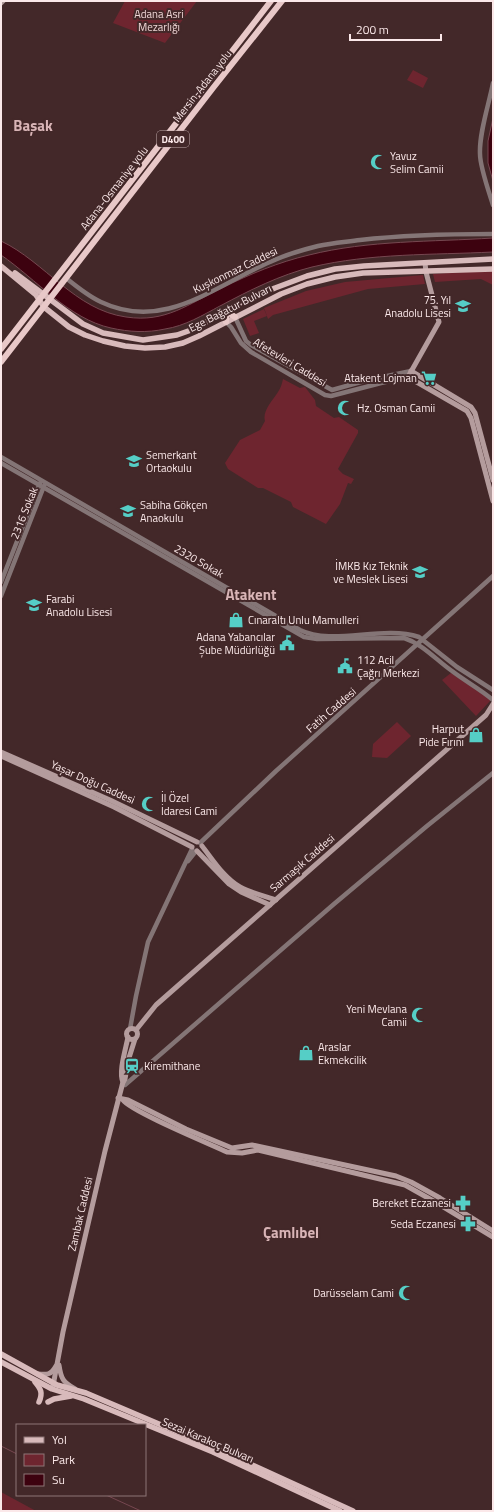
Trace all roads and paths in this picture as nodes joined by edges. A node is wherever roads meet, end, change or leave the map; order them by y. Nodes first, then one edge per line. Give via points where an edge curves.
1 (271, 1) edge
2 (282, 1) edge
3 (493, 83) edge
4 (493, 206) edge
5 (493, 234) edge
6 (493, 259) edge
7 (1, 262) edge
8 (425, 263) junction
9 (1, 266) edge
10 (493, 269) edge
11 (426, 272) junction
12 (66, 278) junction
13 (47, 296) junction
14 (39, 301) junction
15 (44, 307) junction
16 (226, 311) junction
17 (235, 317) junction
18 (226, 322) junction
19 (1, 349) edge
20 (1, 362) edge
21 (411, 371) junction
22 (408, 377) junction
23 (1, 457) edge
24 (1, 463) edge
25 (493, 480) edge
26 (42, 484) junction
27 (493, 501) edge
28 (493, 576) edge
29 (1, 582) edge
30 (1, 596) edge
31 (420, 642) junction
32 (493, 690) edge
33 (493, 700) edge
34 (493, 704) edge
35 (493, 712) edge
36 (486, 715) junction
37 (1, 752) edge
38 (1, 756) edge
39 (493, 773) edge
40 (200, 843) junction
41 (194, 850) junction
42 (276, 900) junction
43 (270, 906) junction
44 (130, 1029) junction
45 (136, 1030) junction
46 (128, 1037) junction
47 (135, 1039) junction
48 (122, 1084) junction
49 (121, 1099) junction
50 (493, 1231) edge
51 (493, 1237) edge
52 (1, 1354) edge
53 (1, 1362) edge
54 (58, 1364) junction
55 (35, 1373) junction
56 (34, 1380) junction
57 (54, 1387) junction
58 (77, 1390) junction
59 (71, 1396) junction
60 (39, 1402) dead end
61 (48, 1402) dead end
62 (145, 1424) edge
63 (146, 1424) edge
64 (340, 1511) edge
65 (354, 1511) edge

1 - 13 highway, Adana-Osmaniye yolu / D400 via 59,275
2 - 12 highway, Mersin-Adana yolu / D400
3 - 4 street via 483,126 480,154
5 - 12 street, Kuşkonmaz Caddesi via 381,238 320,246 270,262 196,300 151,313 134,312 101,302
6 - 8 main road, Ege Bağatur Bulvarı
7 - 13 main road, Ege Bağatur Bulvarı
8 - 11 main road
8 - 16 main road, Ege Bağatur Bulvarı via 364,266 307,276
9 - 14 main road, Ege Bağatur Bulvarı via 36,295
10 - 11 main road, Ege Bağatur Bulvarı
11 - 17 main road, Ege Bağatur Bulvarı via 335,277 281,294
11 - 21 main road via 439,322
12 - 13 highway, Adana-Osmaniye yolu / D400
13 - 14 highway, Adana-Osmaniye yolu / D400
13 - 15 highway, Adana-Osmaniye yolu / D400
13 - 16 main road, Ege Bağatur Bulvarı via 83,324 103,333 143,340 177,335 194,329
14 - 15 main road, Ege Bağatur Bulvarı
14 - 19 highway, Adana-Osmaniye yolu / D400
15 - 18 main road, Ege Bağatur Bulvarı via 69,327 85,335 110,343 145,348 183,343
15 - 20 highway, Adana-Osmaniye yolu / D400
16 - 17 highway
16 - 18 highway
17 - 18 main road, Ege Bağatur Bulvarı
17 - 21 street, Afetevleri Caddesi via 246,341 251,345 332,390
18 - 22 street, Afetevleri Caddesi via 251,352 325,395 336,395
21 - 22 main road
21 - 25 main road via 471,407 475,413
22 - 27 main road via 467,411
23 - 26 street, 2320 Sokak
24 - 26 street, 2320 Sokak
26 - 29 street, 2316 Sokak
26 - 30 street, 2316 Sokak
26 - 31 street, 2320 Sokak via 304,637 404,638
28 - 31 street, Fatih Caddesi
31 - 32 street
31 - 33 street via 451,671
31 - 40 street, Fatih Caddesi
34 - 36 main road
35 - 36 main road
36 - 42 main road, Sarmaşık Caddesi
37 - 40 main road, Yaşar Doğu Caddesi
38 - 41 main road, Yaşar Doğu Caddesi via 114,807
39 - 48 street via 334,904 125,1085
40 - 41 main road via 193,843
40 - 41 main road via 201,850
40 - 42 main road, Yaşar Doğu Caddesi via 226,876 239,886
41 - 43 main road, Yaşar Doğu Caddesi via 229,884
41 - 44 street via 148,942
42 - 43 main road, Sarmaşık Caddesi
43 - 45 main road, Sarmaşık Caddesi via 156,1005
44 - 45 main road
44 - 46 main road
45 - 47 main road via 138,1035
46 - 47 main road
46 - 48 main road, Zambak Caddesi via 121,1072
47 - 48 main road, Zambak Caddesi
48 - 49 main road, Zambak Caddesi
49 - 50 main road via 232,1148 258,1146 396,1176 440,1198
49 - 51 main road via 144,1114 228,1152 258,1150 404,1185
49 - 54 main road, Zambak Caddesi via 83,1244
52 - 55 main road
53 - 56 main road, Sezai Karakoç Bulvarı
54 - 55 main road via 50,1374
54 - 57 main road, Zambak Caddesi
54 - 58 main road via 64,1381
55 - 57 main road
56 - 57 main road, Sezai Karakoç Bulvarı
56 - 60 main road via 41,1391
57 - 58 main road
57 - 59 main road, Sezai Karakoç Bulvarı
58 - 65 main road via 217,1448
59 - 61 main road
59 - 62 main road, Sezai Karakoç Bulvarı
63 - 64 main road, Sezai Karakoç Bulvarı via 213,1452

